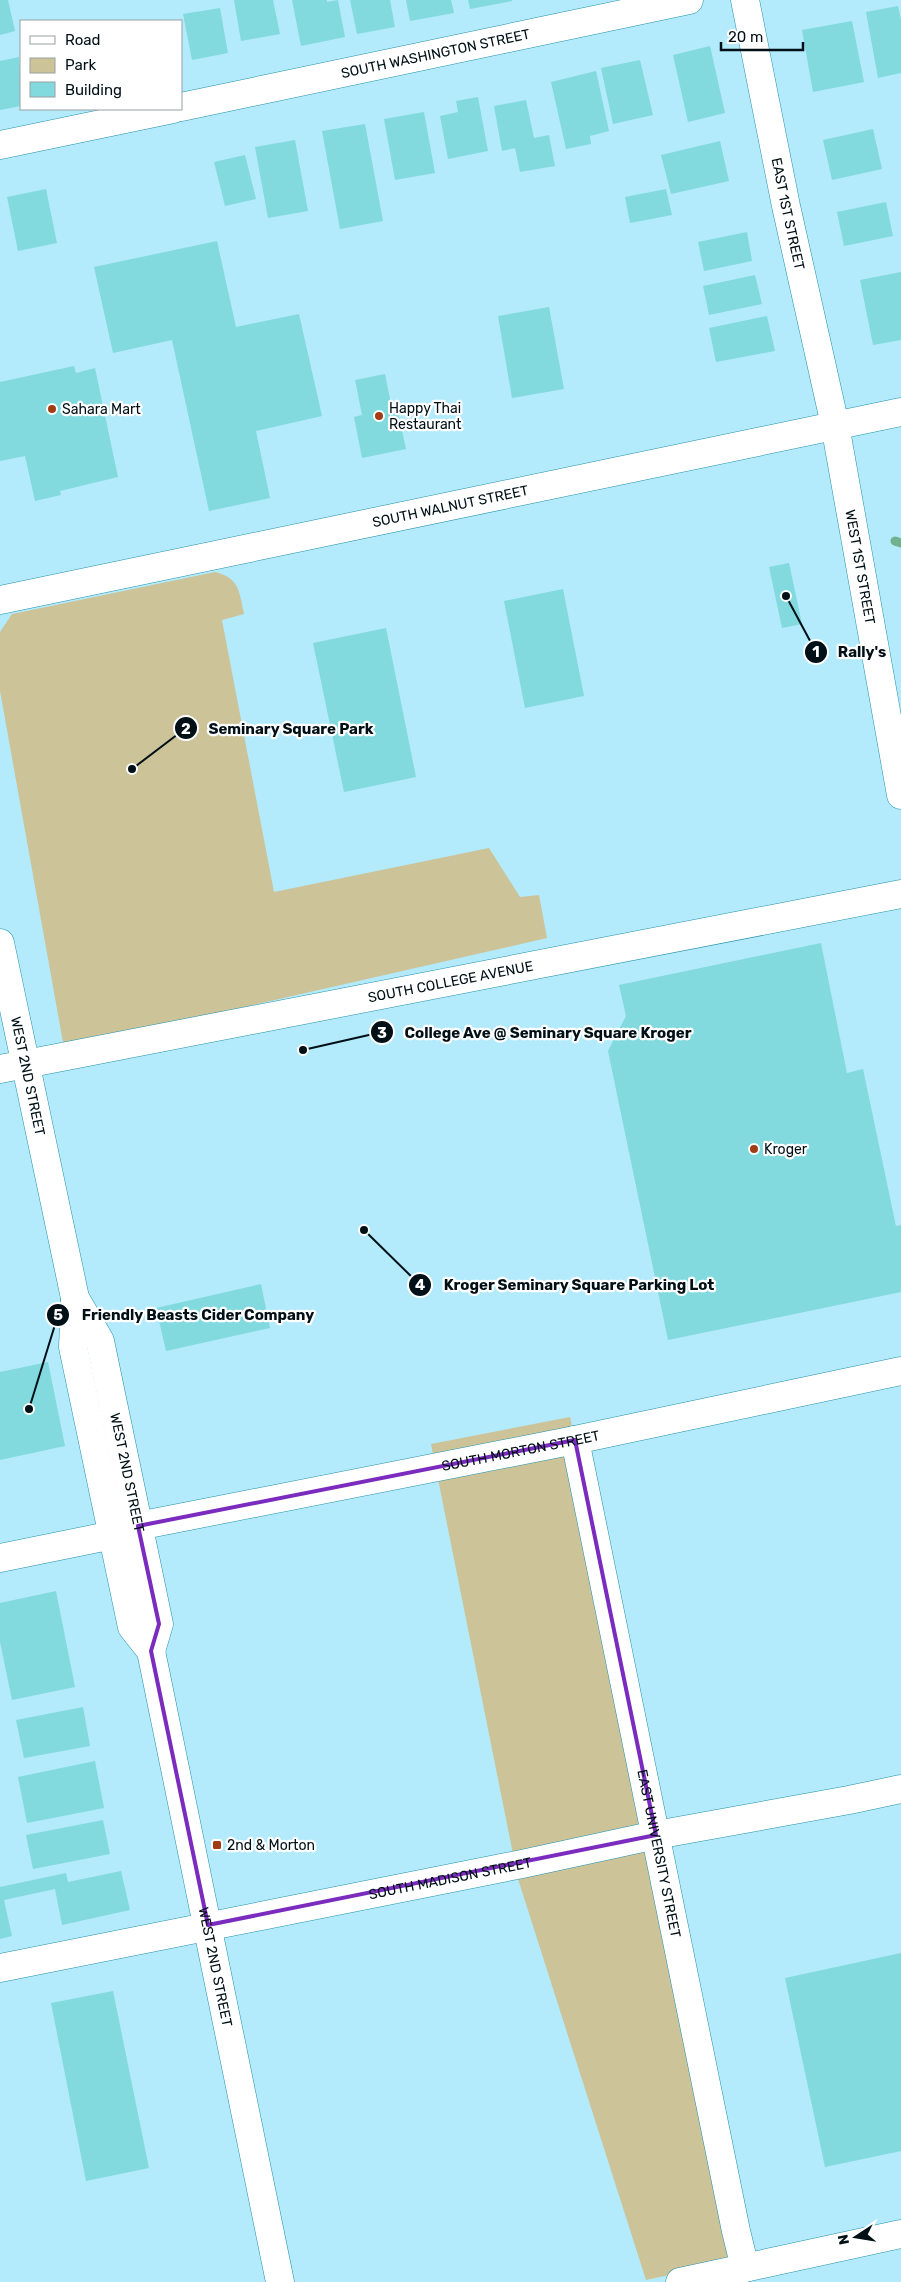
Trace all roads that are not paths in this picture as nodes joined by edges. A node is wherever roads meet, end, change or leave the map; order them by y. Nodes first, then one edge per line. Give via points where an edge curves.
1 (689, 0) edge
2 (745, 0) edge
3 (182, 107) edge
4 (168, 110) edge
5 (0, 145) edge
6 (901, 412) edge
7 (835, 425) junction
8 (0, 600) edge
9 (901, 795) edge
10 (901, 894) edge
11 (0, 943) edge
12 (13, 1067) edge
13 (75, 1298) junction
14 (901, 1371) edge
15 (575, 1440) junction
16 (122, 1447) junction
17 (95, 1453) junction
18 (138, 1526) junction
19 (113, 1535) junction
20 (0, 1558) edge
21 (151, 1652) junction
22 (901, 1789) edge
23 (656, 1835) junction
24 (208, 1925) junction
25 (0, 1968) edge
26 (901, 2234) edge
27 (745, 2268) junction
28 (280, 2282) edge
29 (680, 2282) edge

1 - 3 street, SOUTH WASHINGTON STREET
2 - 7 street, EAST 1ST STREET via 786,206
4 - 5 street
6 - 7 street, SOUTH WALNUT STREET
7 - 8 street, SOUTH WALNUT STREET
7 - 9 street, WEST 1ST STREET
10 - 12 street, SOUTH COLLEGE AVENUE
11 - 12 street, WEST 2ND STREET
12 - 13 street, WEST 2ND STREET
13 - 16 street, WEST 2ND STREET via 100,1341
13 - 17 street, WEST 2ND STREET via 73,1348
14 - 15 street, SOUTH MORTON STREET
15 - 18 street, SOUTH MORTON STREET
15 - 23 street, EAST UNIVERSITY STREET
16 - 17 street
16 - 18 street, WEST 2ND STREET
17 - 19 street, WEST 2ND STREET
18 - 21 street, WEST 2ND STREET via 159,1624
19 - 20 street
19 - 21 street, WEST 2ND STREET via 132,1627
21 - 24 street, WEST 2ND STREET
22 - 23 street, SOUTH MADISON STREET
23 - 24 street, SOUTH MADISON STREET
23 - 27 street, EAST UNIVERSITY STREET
24 - 25 street, SOUTH MADISON STREET
24 - 28 street, WEST 2ND STREET
26 - 27 street
27 - 29 street

